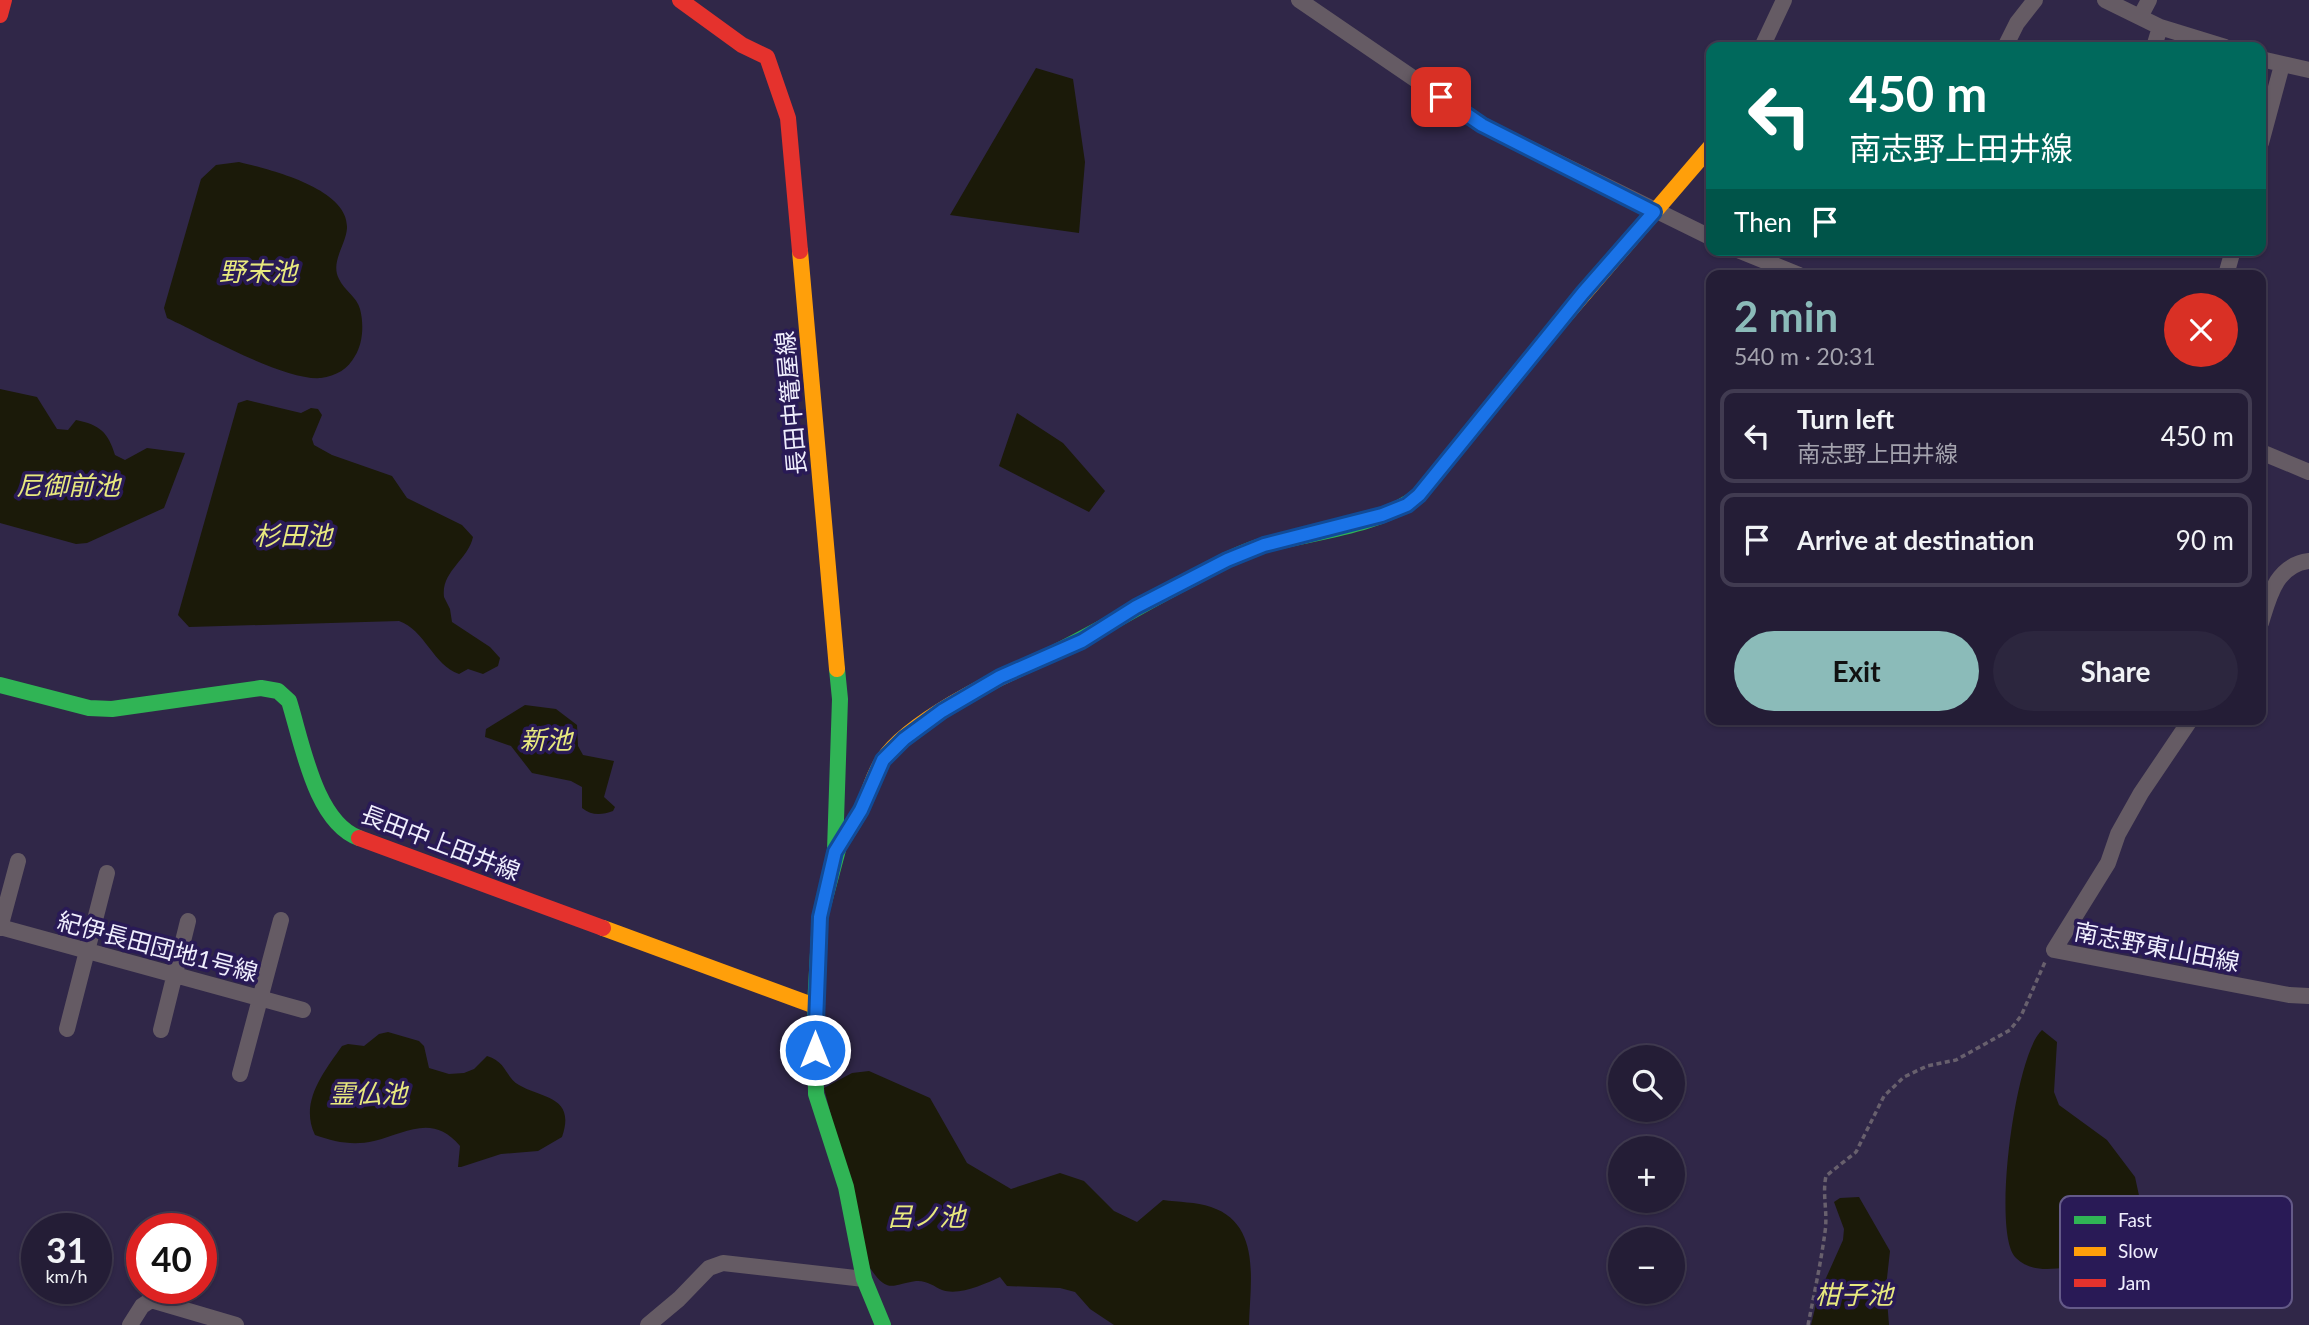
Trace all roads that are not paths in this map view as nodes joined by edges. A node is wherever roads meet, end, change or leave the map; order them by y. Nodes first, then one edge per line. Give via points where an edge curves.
1 (4, 0) edge
2 (680, 0) edge
3 (1299, 0) edge
4 (1784, 0) edge
5 (2035, 0) edge
6 (2105, 0) edge
7 (2149, 0) edge
8 (0, 15) edge
9 (2140, 17) junction
10 (2160, 27) junction
11 (1764, 42) edge
12 (2008, 42) edge
13 (2156, 42) edge
14 (2209, 42) edge
15 (2266, 60) edge
16 (2282, 65) junction
17 (2309, 70) edge
18 (2266, 124) edge
19 (1706, 152) edge
20 (1654, 212) junction
21 (1706, 235) edge
22 (1753, 256) edge
23 (1787, 270) edge
24 (2266, 454) edge
25 (2309, 471) edge
26 (2309, 561) edge
27 (2266, 606) edge
28 (0, 685) edge
29 (2187, 725) edge
30 (835, 852) junction
31 (18, 861) dead end
32 (107, 873) dead end
33 (281, 920) dead end
34 (188, 921) dead end
35 (0, 927) edge
36 (87, 951) junction
37 (175, 975) junction
38 (2309, 996) edge
39 (260, 998) junction
40 (815, 1006) junction
41 (303, 1010) dead end
42 (67, 1029) dead end
43 (161, 1030) dead end
44 (240, 1074) dead end
45 (864, 1279) junction
46 (130, 1325) edge
47 (236, 1325) edge
48 (648, 1325) edge
49 (883, 1325) edge

1 - 8 street
2 - 30 street, 長田中篭屋線 via 742,45 767,57 788,118 839,699
3 - 20 street via 1482,125
4 - 11 street
5 - 12 street
6 - 9 street
7 - 9 street
9 - 10 street
10 - 13 street
10 - 14 street
15 - 16 street
16 - 17 street
16 - 18 street
19 - 20 street
20 - 21 street
20 - 30 street via 1407,505 1264,545 1227,560 1082,641 1000,677 942,711 883,760 861,810
22 - 23 street
24 - 25 street
26 - 27 street via 2285,571
28 - 40 street, 長田中上田井線 via 89,708 112,709 261,688 278,691 289,701 322,802 334,822 351,835
29 - 38 street, 南志野東山田線 via 2141,793 2108,863 2054,950
30 - 40 street via 820,917
31 - 35 street
32 - 36 street
33 - 39 street
34 - 37 street
35 - 36 street, 紀伊長田団地1号線
36 - 37 street, 紀伊長田団地1号線
36 - 42 street
37 - 39 street, 紀伊長田団地1号線
37 - 43 street
39 - 41 street, 紀伊長田団地1号線
39 - 44 street
40 - 45 street via 816,1094 846,1187
45 - 48 street via 723,1264 709,1268
45 - 49 street
46 - 47 street via 150,1300

